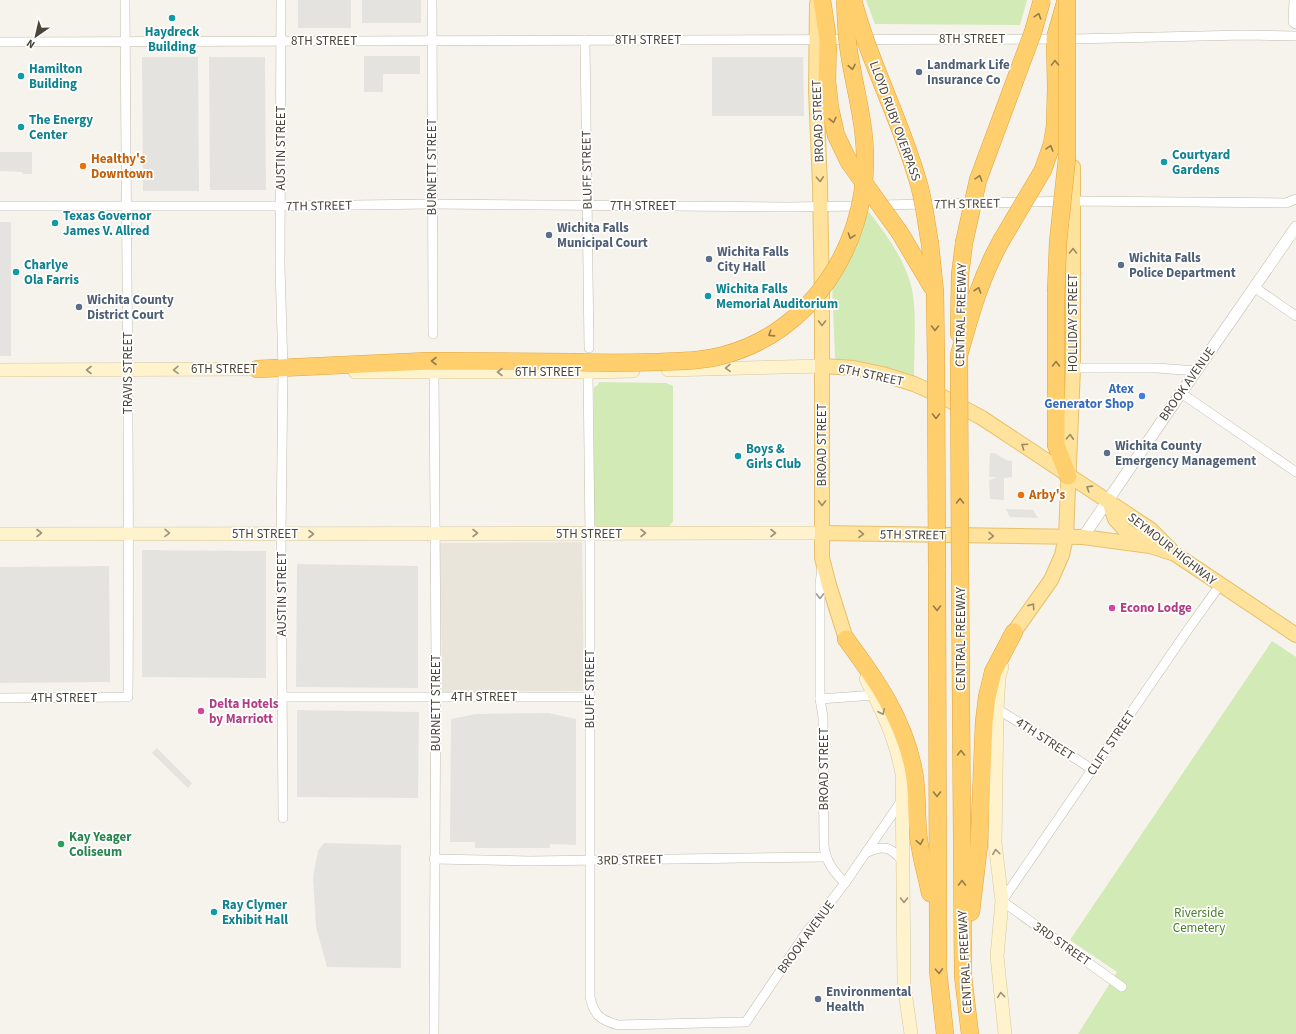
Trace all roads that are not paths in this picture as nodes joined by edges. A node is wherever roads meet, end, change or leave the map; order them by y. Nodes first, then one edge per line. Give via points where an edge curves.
1 (125, 0) edge
2 (281, 0) edge
3 (432, 0) edge
4 (817, 0) edge
5 (822, 0) edge
6 (845, 0) edge
7 (853, 0) edge
8 (1042, 0) edge
9 (1066, 0) edge
10 (1072, 0) edge
11 (1294, 0) edge
12 (1296, 24) edge
13 (1296, 36) edge
14 (1055, 38) junction
15 (1073, 39) junction
16 (585, 40) junction
17 (822, 40) junction
18 (281, 41) junction
19 (432, 41) junction
20 (0, 42) edge
21 (125, 42) junction
22 (1296, 199) edge
23 (1072, 202) junction
24 (1286, 203) junction
25 (432, 204) junction
26 (0, 206) edge
27 (280, 206) junction
28 (588, 206) junction
29 (126, 207) junction
30 (820, 207) junction
31 (1296, 208) edge
32 (1296, 227) edge
33 (930, 244) joint
34 (1254, 287) junction
35 (935, 292) junction
36 (1296, 316) edge
37 (433, 334) dead end
38 (589, 348) dead end
39 (959, 355) junction
40 (823, 366) junction
41 (1073, 368) junction
42 (257, 369) joint
43 (283, 369) junction
44 (0, 370) edge
45 (128, 370) junction
46 (1196, 371) junction
47 (434, 372) junction
48 (588, 372) junction
49 (1181, 393) junction
50 (1296, 472) edge
51 (1068, 476) junction
52 (1109, 501) junction
53 (128, 533) junction
54 (436, 533) junction
55 (822, 533) junction
56 (0, 534) edge
57 (281, 534) junction
58 (590, 534) junction
59 (1066, 537) junction
60 (1083, 538) junction
61 (1150, 546) junction
62 (1175, 554) junction
63 (822, 558) junction
64 (1051, 580) junction
65 (1220, 585) junction
66 (1014, 632) junction
67 (1296, 636) edge
68 (846, 639) junction
69 (874, 694) junction
70 (128, 697) joint
71 (282, 697) junction
72 (436, 697) junction
73 (590, 697) junction
74 (0, 698) edge
75 (820, 699) junction
76 (997, 709) junction
77 (1093, 770) junction
78 (903, 799) junction
79 (283, 818) dead end
80 (866, 852) junction
81 (826, 857) junction
82 (434, 859) junction
83 (589, 860) junction
84 (903, 861) junction
85 (845, 882) junction
86 (1002, 901) junction
87 (938, 932) junction
88 (963, 976) junction
89 (1122, 987) dead end
90 (746, 1022) joint
91 (434, 1034) edge
92 (911, 1034) edge
93 (945, 1034) edge
94 (970, 1034) edge
95 (1005, 1034) edge

1 - 21 street, TRAVIS STREET
2 - 18 street, AUSTIN STREET
3 - 19 street, BURNETT STREET
4 - 17 main road, BROAD STREET
5 - 17 highway
6 -> 43 highway, bridge via 848,45 864,132 865,171 862,197 850,239 831,277 814,298 777,331 753,345 725,355 693,361 428,361
7 - 33 highway, LLOYD RUBY OVERPASS, bridge via 918,179
39 -> 8 highway, CENTRAL FREEWAY, bridge via 960,275 964,243 978,180 1033,32
9 - 14 highway
51 -> 9 highway, bridge via 1056,444 1056,293 1066,158
10 - 15 main road, HOLLIDAY STREET
11 - 12 street via 1293,22
13 - 15 street, 8TH STREET
14 - 15 street, 8TH STREET
14 - 17 street, 8TH STREET
39 -> 14 highway, bridge via 972,306 989,262 1043,170 1052,144 1055,126
15 - 23 main road, HOLLIDAY STREET
16 - 17 street, 8TH STREET
16 - 19 street, 8TH STREET
16 - 28 street, BLUFF STREET
17 -> 30 main road, BROAD STREET via 816,90
17 -> 35 highway, bridge via 836,135 849,162 900,233
18 - 19 street, 8TH STREET
18 - 21 street, 8TH STREET
18 - 27 street, AUSTIN STREET
19 - 25 street, BURNETT STREET
20 - 21 street, 8TH STREET
21 - 29 street, TRAVIS STREET
22 - 24 street, 7TH STREET
23 - 24 street, 7TH STREET
23 - 30 street, 7TH STREET
41 -> 23 main road, HOLLIDAY STREET
24 - 31 street, 7TH STREET
25 - 27 street, 7TH STREET
25 - 28 street, 7TH STREET
25 - 37 street, BURNETT STREET
26 - 29 street, 7TH STREET
27 - 29 street, 7TH STREET
27 - 43 street, AUSTIN STREET
28 - 30 street, 7TH STREET
28 - 38 street, BLUFF STREET
29 - 45 street, TRAVIS STREET
30 -> 40 main road, BROAD STREET
32 - 34 street, BROOK AVENUE
33 - 35 highway, CENTRAL FREEWAY
34 - 36 street
34 - 46 street, BROOK AVENUE
35 -> 87 highway, CENTRAL FREEWAY, bridge
88 -> 39 highway, CENTRAL FREEWAY, bridge
40 -> 48 main road, 6TH STREET
51 -> 40 main road, 6TH STREET via 982,418 943,397 882,374 854,368
40 -> 55 main road, BROAD STREET
41 - 46 street via 1157,368
51 -> 41 main road, HOLLIDAY STREET
42 - 43 highway
42 -> 45 main road, 6TH STREET
43 - 47 main road, 6TH STREET
43 - 57 street, AUSTIN STREET
45 -> 44 main road, 6TH STREET
45 - 53 street, TRAVIS STREET
46 - 49 street, BROOK AVENUE
48 -> 47 main road, 6TH STREET
47 - 54 street, BURNETT STREET
48 - 58 street, BLUFF STREET
49 - 50 street
49 - 52 street, BROOK AVENUE
52 -> 51 main road, SEYMOUR HIGHWAY
51 - 59 main road, HOLLIDAY STREET
52 - 60 street, BROOK AVENUE
52 - 61 main road via 1114,519 1126,531
52 - 62 main road, SEYMOUR HIGHWAY via 1150,529
56 -> 53 main road, 5TH STREET
53 -> 57 main road, 5TH STREET
53 - 70 street, TRAVIS STREET
57 -> 54 main road, 5TH STREET
54 -> 58 main road, 5TH STREET
54 - 72 street, BURNETT STREET
58 -> 55 main road, 5TH STREET
55 -> 59 main road, 5TH STREET
55 - 63 main road, BROAD STREET
57 - 71 street, AUSTIN STREET
58 - 73 street, BLUFF STREET
59 - 60 main road, 5TH STREET
59 - 64 main road, HOLLIDAY STREET via 1062,555
60 - 61 main road, 5TH STREET
60 - 64 main road, BROOK AVENUE
61 - 62 main road, 5TH STREET
62 - 65 main road, SEYMOUR HIGHWAY
63 - 68 main road
63 -> 75 street, BROAD STREET
66 -> 64 main road, HOLLIDAY STREET
65 - 67 main road, SEYMOUR HIGHWAY
65 - 77 street, CLIFT STREET
66 - 76 main road via 1000,677
66 - 88 highway via 993,672 987,697 979,845
68 - 69 main road
68 -> 87 highway via 874,676 910,752 916,780 918,832
69 - 75 street
69 -> 78 main road via 898,754
70 - 74 street, 4TH STREET
71 - 72 street, 4TH STREET
71 - 79 street, AUSTIN STREET
72 - 73 street, 4TH STREET
72 - 82 street, BURNETT STREET
73 - 83 street, BLUFF STREET
75 - 81 street, BROAD STREET via 823,716
76 - 77 street, 4TH STREET
86 -> 76 main road via 995,843
77 - 86 street, CLIFT STREET
78 - 80 street, BROOK AVENUE
78 - 84 main road
80 - 84 street via 878,847 890,848
80 - 85 street, BROOK AVENUE
81 - 83 street, 3RD STREET
81 - 85 street, BROAD STREET via 831,867
82 - 83 street, 3RD STREET
82 - 91 street, BURNETT STREET
83 - 90 street, BLUFF STREET via 590,997 598,1015 618,1025
84 -> 92 main road via 904,984
85 - 90 street, BROOK AVENUE via 808,930
86 - 89 street, 3RD STREET
95 -> 86 main road via 997,956
87 -> 93 highway, CENTRAL FREEWAY via 938,970
88 - 94 highway, CENTRAL FREEWAY

